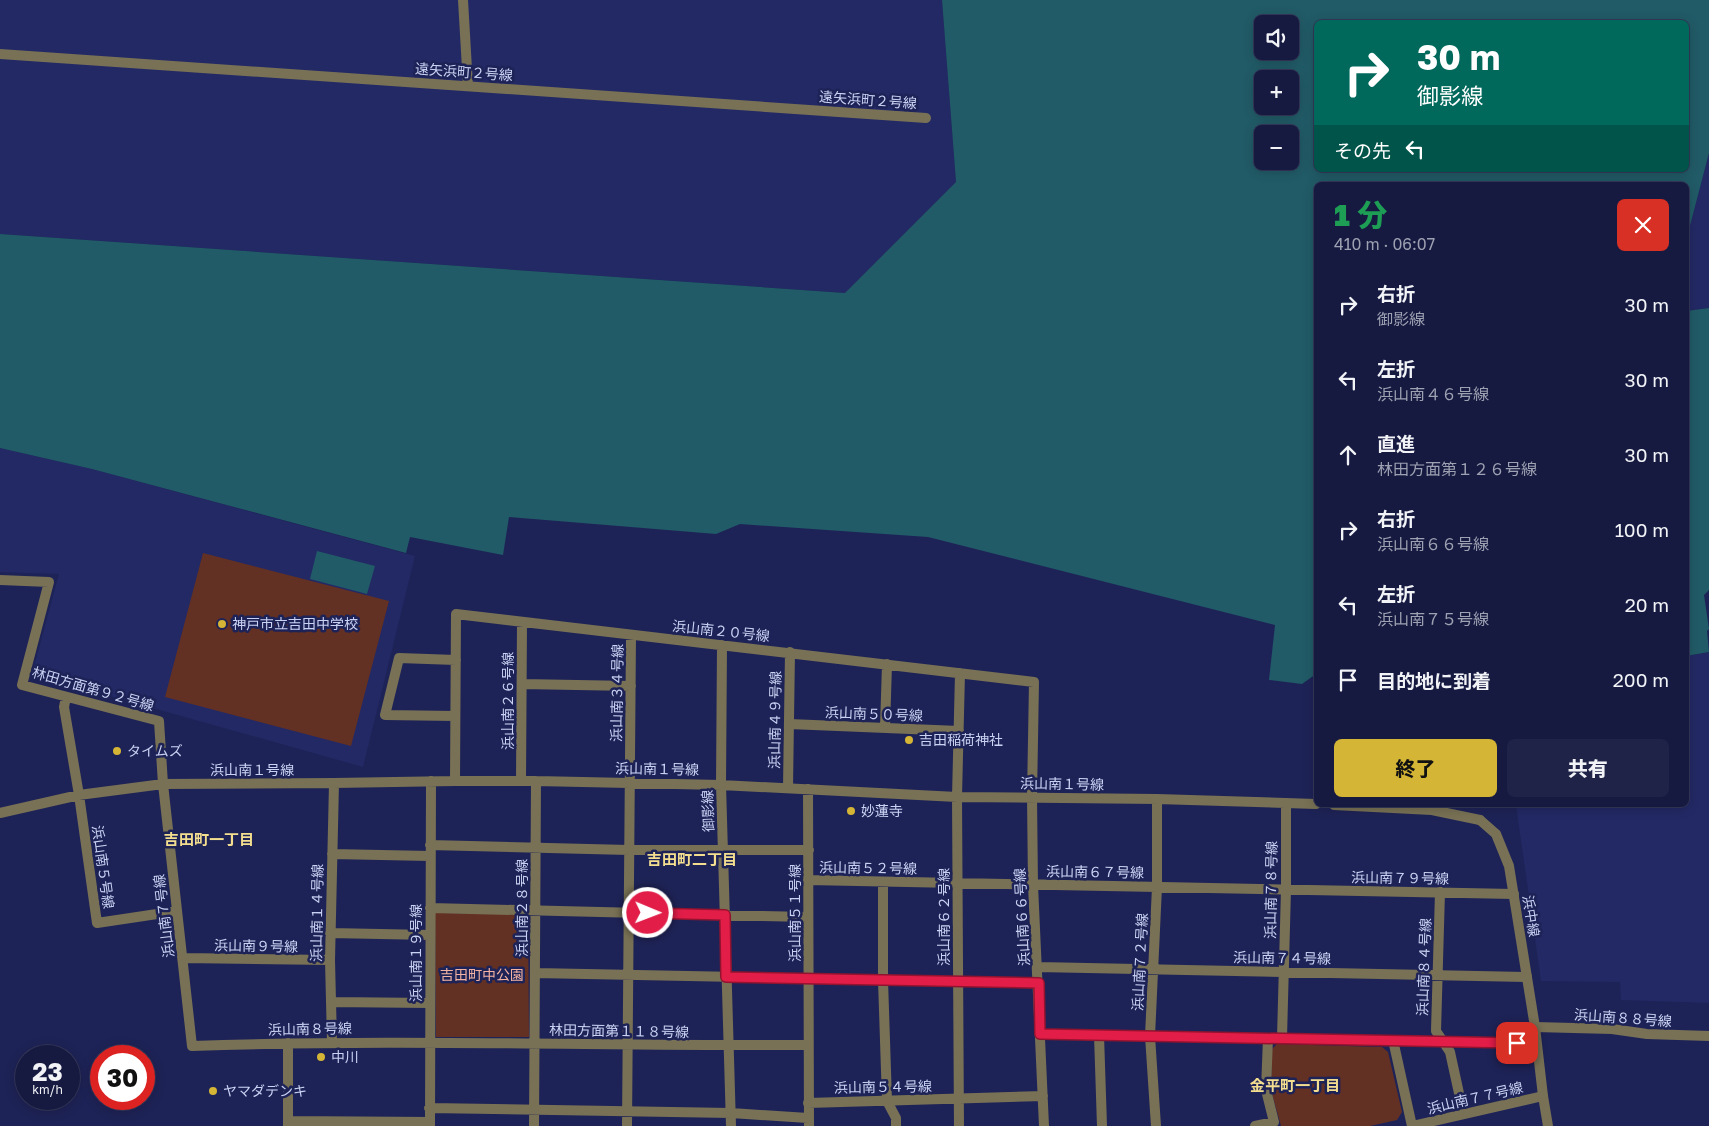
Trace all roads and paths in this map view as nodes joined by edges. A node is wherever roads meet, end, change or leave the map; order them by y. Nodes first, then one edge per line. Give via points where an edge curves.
1 (464, 0) edge
2 (0, 54) edge
3 (468, 86) junction
4 (926, 118) dead end
5 (0, 580) edge
6 (522, 622) junction
7 (631, 635) junction
8 (722, 645) junction
9 (790, 652) junction
10 (456, 660) junction
11 (888, 664) junction
12 (960, 673) junction
13 (522, 684) junction
14 (631, 686) junction
15 (66, 697) junction
16 (455, 716) junction
17 (159, 721) joint
18 (789, 724) junction
19 (885, 728) junction
20 (959, 731) junction
21 (431, 781) junction
22 (455, 781) junction
23 (521, 781) junction
24 (536, 781) junction
25 (334, 783) junction
26 (630, 783) junction
27 (163, 784) junction
28 (721, 784) junction
29 (788, 788) junction
30 (808, 789) junction
31 (79, 795) junction
32 (1032, 797) junction
33 (957, 798) junction
34 (1158, 799) junction
35 (1286, 803) junction
36 (1314, 804) edge
37 (1373, 807) edge
38 (0, 814) edge
39 (430, 845) junction
40 (536, 847) junction
41 (723, 849) junction
42 (629, 850) junction
43 (809, 850) junction
44 (332, 854) junction
45 (430, 856) junction
46 (808, 880) junction
47 (883, 882) junction
48 (958, 884) junction
49 (1033, 885) junction
50 (1157, 887) junction
51 (1286, 889) junction
52 (1440, 892) junction
53 (1514, 894) junction
54 (430, 908) junction
55 (535, 910) junction
56 (177, 911) junction
57 (629, 912) junction
58 (725, 915) junction
59 (808, 917) junction
60 (330, 933) junction
61 (430, 935) junction
62 (183, 958) junction
63 (330, 960) junction
64 (1038, 967) junction
65 (1153, 969) junction
66 (1284, 972) junction
67 (535, 973) junction
68 (628, 975) junction
69 (1438, 975) junction
70 (726, 977) junction
71 (1527, 977) junction
72 (808, 979) junction
73 (882, 980) junction
74 (958, 982) junction
75 (1039, 983) junction
76 (331, 1002) junction
77 (429, 1003) junction
78 (1535, 1027) junction
79 (1040, 1034) junction
80 (1099, 1035) junction
81 (1150, 1036) junction
82 (1709, 1036) edge
83 (1268, 1038) junction
84 (1282, 1038) junction
85 (1393, 1040) junction
86 (1442, 1041) junction
87 (332, 1042) junction
88 (429, 1042) junction
89 (288, 1043) junction
90 (1536, 1043) junction
91 (535, 1044) junction
92 (628, 1045) junction
93 (808, 1045) junction
94 (192, 1046) joint
95 (730, 1046) junction
96 (1043, 1096) junction
97 (1543, 1096) junction
98 (958, 1099) junction
99 (887, 1101) junction
100 (808, 1103) junction
101 (429, 1108) junction
102 (535, 1110) junction
103 (627, 1112) junction
104 (731, 1113) junction
105 (1467, 1113) junction
106 (808, 1122) edge
107 (288, 1123) edge
108 (430, 1124) edge
109 (534, 1126) edge
110 (627, 1126) edge
111 (731, 1126) edge
112 (896, 1126) edge
113 (959, 1126) edge
114 (1044, 1126) edge
115 (1102, 1126) edge
116 (1156, 1126) edge
117 (1255, 1126) edge
118 (1412, 1126) edge
119 (1548, 1126) edge

1 - 3 street
2 - 3 street, 遠矢浜町２号線
3 - 4 street, 遠矢浜町２号線
5 - 15 street, 林田方面第９２号線 via 48,582 22,685
6 - 7 street, 浜山南２０号線
6 - 10 street, 浜山南２０号線 via 456,614
6 - 13 street, 浜山南２６号線
7 - 8 street, 浜山南２０号線
7 - 14 street, 浜山南３４号線
8 - 9 street, 浜山南２０号線
8 - 28 street, 御影線
9 - 11 street, 浜山南２０号線
9 - 18 street, 浜山南４９号線
10 - 16 street, 浜山南２０号線
10 - 16 street via 399,658 385,715
11 - 12 street, 浜山南２０号線
11 - 19 street
12 - 20 street, 浜山南６２号線
12 - 32 street, 浜山南２０号線 via 1034,682
13 - 14 street
13 - 23 street, 浜山南２６号線
14 - 26 street, 浜山南３４号線
15 - 17 street, 林田方面第９２号線
15 - 31 street via 64,707
16 - 22 street, 浜山南２０号線
17 - 27 street, 浜山南７号線
18 - 19 street, 浜山南５０号線
18 - 29 street, 浜山南４９号線
19 - 20 street, 浜山南５０号線
20 - 33 street, 浜山南６２号線
21 - 22 street, 浜山南１号線
21 - 25 street, 浜山南１号線
21 - 39 street, 浜山南１９号線
22 - 23 street, 浜山南１号線
23 - 24 street, 浜山南１号線
24 - 26 street, 浜山南１号線
24 - 40 street, 浜山南２８号線
25 - 27 street, 浜山南１号線
25 - 44 street, 浜山南１４号線
26 - 28 street, 浜山南１号線
26 - 42 street, 浜山南３４号線
27 - 31 street, 浜山南１号線
27 - 56 street, 浜山南７号線
28 - 29 street, 浜山南１号線
28 - 41 street, 御影線
29 - 30 street, 浜山南１号線
30 - 33 street, 浜山南１号線
30 - 43 street, 浜山南５１号線
31 - 38 street, 浜山南１号線
31 - 56 street, 浜山南５号線 via 97,922
32 - 33 street, 浜山南１号線
32 - 34 street, 浜山南１号線
32 - 49 street, 浜山南６６号線
33 - 48 street, 浜山南６２号線
34 - 35 street, 浜山南１号線
34 - 50 street, 浜山南７２号線
35 - 36 street, 浜山南１号線
35 - 51 street, 浜山南７８号線
37 - 53 street, 浜中線 via 1432,810 1480,820 1496,834 1509,866
39 - 40 street
39 - 45 street, 浜山南１９号線
40 - 42 street
40 - 55 street, 浜山南２８号線
41 - 42 street
41 - 43 street
41 - 58 street, 御影線
42 - 57 street, 浜山南３４号線
43 - 46 street, 浜山南５１号線
44 - 45 street
44 - 60 street, 浜山南１４号線
45 - 54 street, 浜山南１９号線
46 - 47 street, 浜山南５２号線
46 - 59 street, 浜山南５１号線
47 - 48 street, 浜山南５２号線
47 - 73 street
48 - 49 street, 浜山南５２号線
48 - 74 street, 浜山南６２号線
49 - 50 street, 浜山南６７号線
49 - 64 street, 浜山南６６号線
50 - 51 street, 浜山南６７号線
50 - 65 street, 浜山南７２号線
51 - 52 street, 浜山南７９号線
51 - 66 street, 浜山南７８号線
52 - 53 street, 浜山南７９号線
52 - 69 street, 浜山南８４号線
53 - 71 street, 浜中線
54 - 55 street
54 - 61 street, 浜山南１９号線
55 - 57 street
55 - 67 street, 浜山南２８号線
56 - 62 street, 浜山南７号線
57 - 58 street
57 - 68 street, 浜山南３４号線
58 - 59 street
58 - 70 street, 御影線
59 - 72 street, 浜山南５１号線
60 - 61 street
60 - 63 street, 浜山南１４号線
61 - 77 street, 浜山南１９号線
62 - 63 street, 浜山南９号線
62 - 94 street, 浜山南７号線
63 - 76 street, 浜山南１４号線
64 - 65 street, 浜山南７４号線
64 - 75 street, 浜山南６６号線
65 - 66 street, 浜山南７４号線
65 - 81 street, 浜山南７２号線
66 - 69 street, 浜山南７４号線
66 - 84 street, 浜山南７８号線
67 - 68 street
67 - 91 street, 浜山南２８号線
68 - 70 street
68 - 92 street, 浜山南３４号線
69 - 71 street, 浜山南７４号線
69 - 86 street, 浜山南８４号線 via 1436,1031
70 - 72 street
70 - 95 street, 御影線
71 - 78 street, 浜中線
72 - 73 street
72 - 93 street, 浜山南５１号線
73 - 74 street
73 - 99 street
74 - 75 street
74 - 98 street, 浜山南６２号線
75 - 79 street, 浜山南６６号線
76 - 77 street
76 - 87 street, 浜山南１４号線
77 - 88 street, 浜山南１９号線
78 - 82 street, 浜山南８８号線
78 - 90 street, 浜中線
79 - 80 street
79 - 96 street, 浜山南６６号線
80 - 81 street
80 - 115 street
81 - 83 street
81 - 116 street, 浜山南７２号線
83 - 84 street
83 - 117 street via 1266,1090 1274,1122
84 - 85 street
85 - 86 street
85 - 118 street
86 - 90 street
86 - 105 street, 浜山南８４号線 via 1450,1052 1462,1107
87 - 88 street, 浜山南８号線
87 - 89 street, 浜山南８号線
88 - 91 street, 林田方面第１１８号線
88 - 101 street, 浜山南１９号線
89 - 94 street, 浜山南８号線
89 - 107 street
90 - 97 street
91 - 92 street, 林田方面第１１８号線
91 - 102 street, 浜山南２８号線
92 - 95 street, 林田方面第１１８号線
92 - 103 street, 浜山南３４号線
93 - 95 street, 林田方面第１１８号線
93 - 100 street, 浜山南５１号線
95 - 104 street, 御影線
96 - 98 street, 浜山南５４号線
96 - 114 street, 浜山南６６号線
97 - 105 street, 浜山南７７号線
97 - 119 street
98 - 99 street, 浜山南５４号線
98 - 113 street, 浜山南６２号線
99 - 100 street, 浜山南５４号線
99 - 112 street via 896,1118
100 - 106 street, 浜山南５１号線
101 - 102 street
101 - 108 street, 浜山南１９号線
102 - 103 street
102 - 109 street, 浜山南２８号線
103 - 104 street
103 - 110 street, 浜山南３４号線
104 - 106 street
104 - 111 street, 御影線
105 - 118 street, 浜山南７７号線
107 - 108 street

